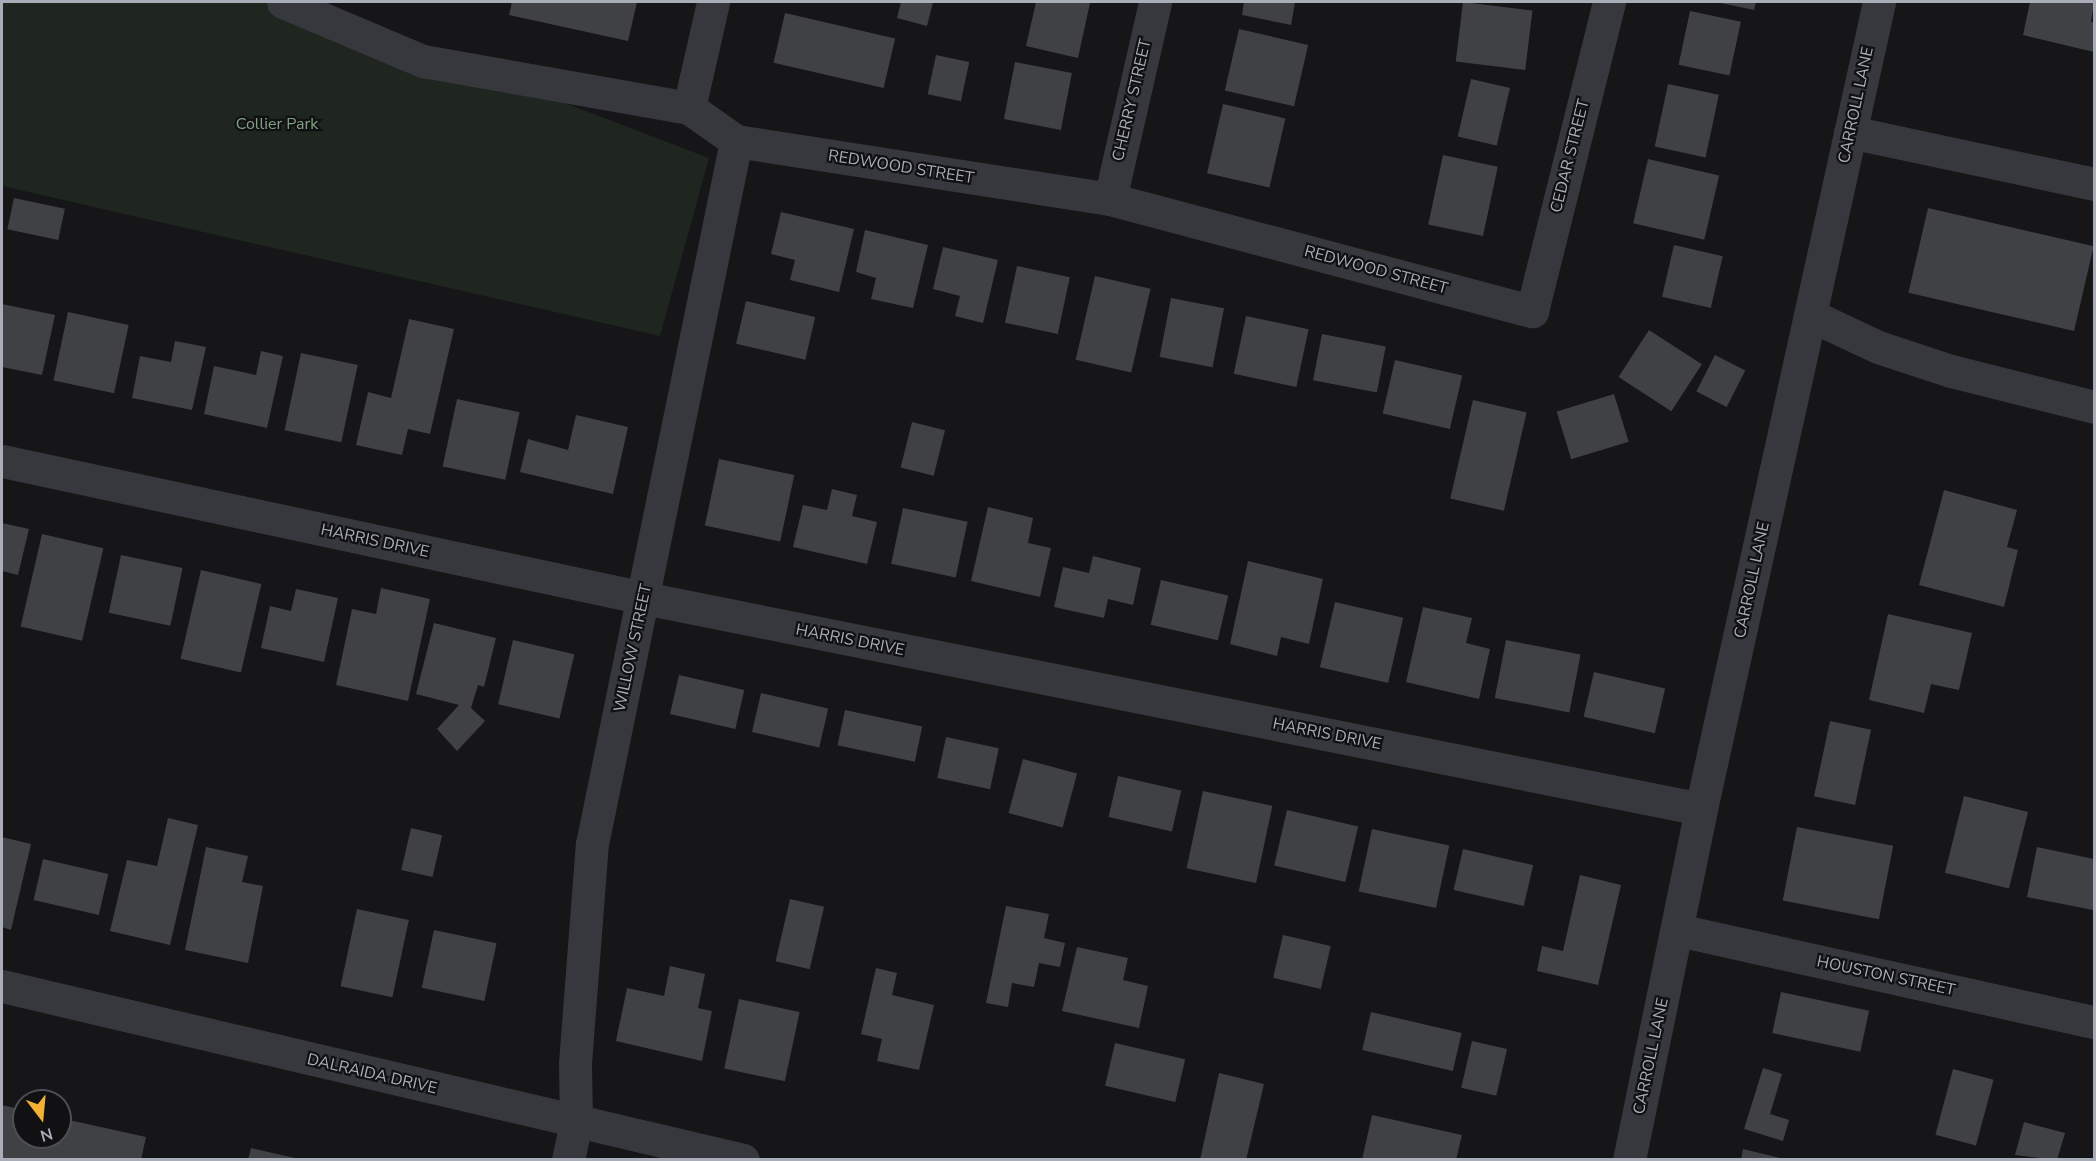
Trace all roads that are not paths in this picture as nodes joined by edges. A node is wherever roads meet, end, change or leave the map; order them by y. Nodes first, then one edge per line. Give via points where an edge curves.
1 (283, 2) edge
2 (713, 2) edge
3 (1155, 2) edge
4 (1609, 2) edge
5 (1879, 2) edge
6 (689, 108) junction
7 (1850, 132) junction
8 (736, 141) junction
9 (2094, 184) edge
10 (1110, 199) junction
11 (1532, 311) joint
12 (1810, 315) junction
13 (2094, 407) edge
14 (2, 461) edge
15 (644, 598) junction
16 (1701, 809) junction
17 (1678, 930) junction
18 (2, 986) edge
19 (2094, 1022) edge
20 (576, 1123) junction
21 (568, 1160) edge
22 (743, 1160) edge
23 (1629, 1160) edge

1 - 6 street, REDWOOD STREET via 423,60
2 - 6 street
3 - 10 street, CHERRY STREET
4 - 11 street, CEDAR STREET
5 - 7 street, CARROLL LANE
6 - 8 street, REDWOOD STREET
7 - 9 street
7 - 12 street, CARROLL LANE
8 - 10 street, REDWOOD STREET
8 - 15 street, WILLOW STREET
10 - 11 street, REDWOOD STREET
12 - 13 street via 1878,347 1940,368
12 - 16 street, CARROLL LANE
14 - 15 street, HARRIS DRIVE
15 - 16 street, HARRIS DRIVE
15 - 20 street, WILLOW STREET via 592,844 574,1063
16 - 17 street, CARROLL LANE
17 - 19 street, HOUSTON STREET
17 - 23 street, CARROLL LANE
18 - 20 street, DALRAIDA DRIVE
20 - 21 street, WILLOW STREET
20 - 22 street, DALRAIDA DRIVE

